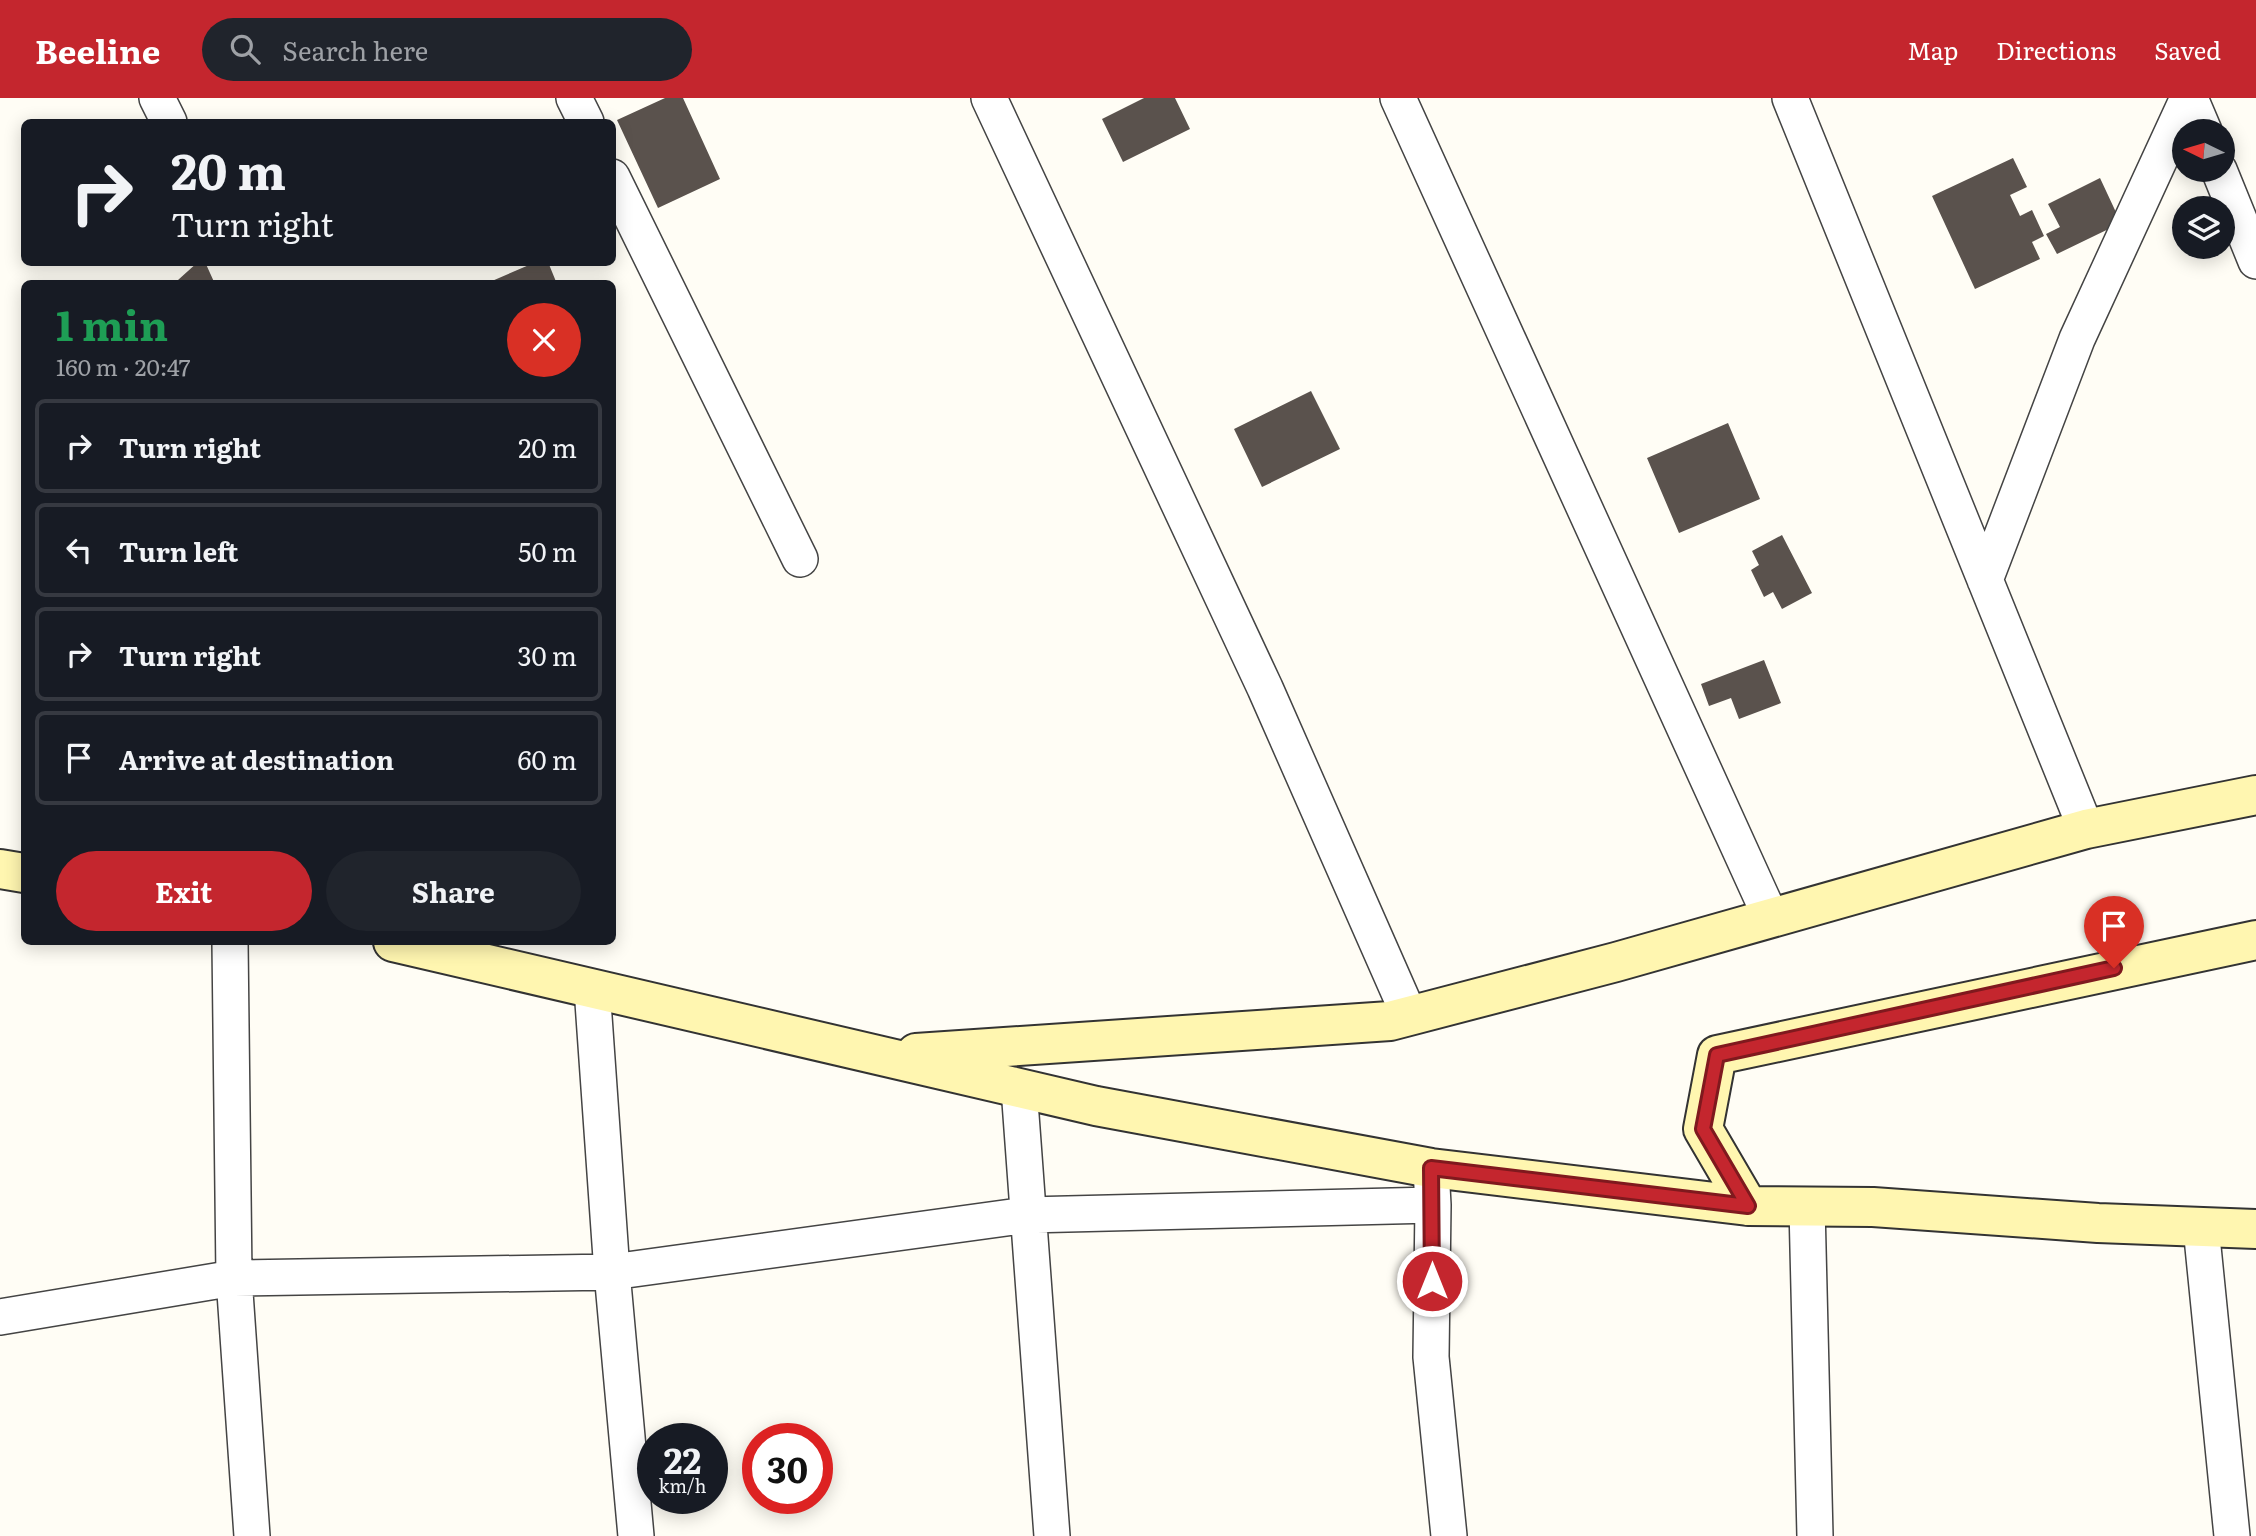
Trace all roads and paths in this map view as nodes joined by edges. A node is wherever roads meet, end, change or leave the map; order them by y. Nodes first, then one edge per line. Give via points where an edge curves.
1 (157, 98) edge
2 (575, 98) edge
3 (989, 98) edge
4 (1398, 98) edge
5 (1790, 98) edge
6 (2189, 98) edge
7 (168, 119) edge
8 (585, 119) edge
9 (2199, 119) edge
10 (2224, 182) edge
11 (616, 185) edge
12 (2256, 261) edge
13 (800, 559) dead end
14 (1985, 580) junction
15 (2256, 795) edge
16 (2086, 829) junction
17 (0, 869) edge
18 (21, 872) edge
19 (1771, 918) junction
20 (2256, 940) edge
21 (230, 945) edge
22 (406, 945) edge
23 (592, 988) junction
24 (1409, 1016) junction
25 (879, 1055) junction
26 (1019, 1088) junction
27 (1432, 1186) junction
28 (1748, 1206) junction
29 (1807, 1206) junction
30 (1027, 1215) junction
31 (2201, 1227) junction
32 (2256, 1230) edge
33 (612, 1272) junction
34 (234, 1278) junction
35 (0, 1317) edge
36 (252, 1536) edge
37 (636, 1536) edge
38 (1052, 1536) edge
39 (1449, 1536) edge
40 (1815, 1536) edge
41 (2232, 1536) edge

1 - 7 street
2 - 8 street
3 - 24 street via 1265,688
4 - 19 street
5 - 14 street
6 - 9 street
6 - 14 street via 2077,339
10 - 12 street
11 - 13 street
14 - 16 street
15 - 16 main road
16 - 19 main road
17 - 18 main road
19 - 24 main road
20 - 28 main road via 1717,1055 1703,1129
21 - 34 street
22 - 23 main road
23 - 25 main road
23 - 33 street
24 - 25 main road via 1390,1021
25 - 26 main road
26 - 27 main road
26 - 30 street
27 - 28 main road
27 - 30 street
27 - 39 street via 1432,1357
28 - 29 main road
29 - 31 main road
29 - 40 street
30 - 33 street
30 - 38 street
31 - 32 main road
31 - 41 street
33 - 34 street
33 - 37 street
34 - 35 street
34 - 36 street

